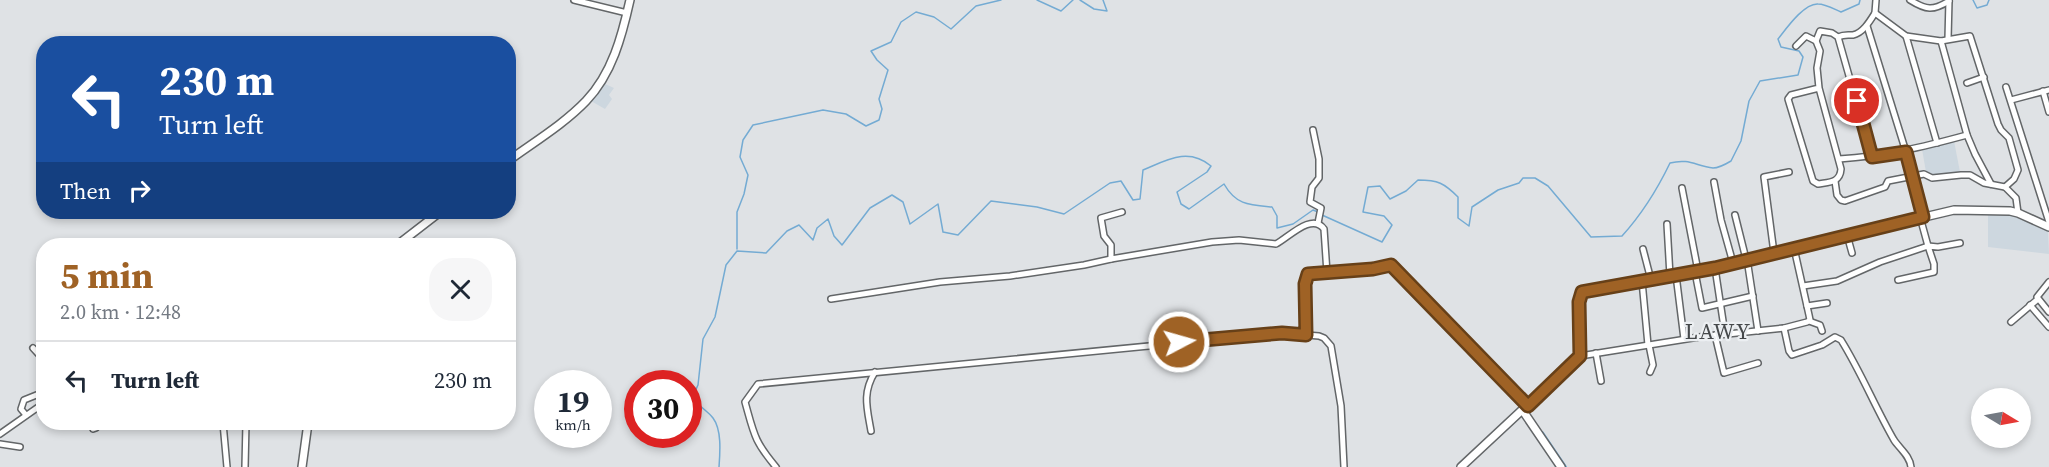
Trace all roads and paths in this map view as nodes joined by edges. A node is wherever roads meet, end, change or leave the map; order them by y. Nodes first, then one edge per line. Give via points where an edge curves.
1 (574, 0) edge
2 (630, 0) edge
3 (1876, 0) edge
4 (1910, 0) edge
5 (1949, 1) edge
6 (596, 3) edge
7 (627, 13) junction
8 (1875, 13) junction
9 (1867, 26) junction
10 (1906, 36) junction
11 (1838, 37) junction
12 (1948, 39) junction
13 (1816, 41) junction
14 (1941, 41) junction
15 (1796, 46) dead end
16 (1984, 77) junction
17 (1967, 83) dead end
18 (2006, 87) dead end
19 (1819, 88) junction
20 (2046, 91) edge
21 (2010, 100) junction
22 (2049, 112) edge
23 (1313, 130) dead end
24 (1968, 135) junction
25 (1937, 143) junction
26 (1906, 152) junction
27 (516, 155) edge
28 (1872, 157) junction
29 (1839, 159) junction
30 (1789, 172) dead end
31 (1913, 176) junction
32 (1835, 181) junction
33 (1714, 182) dead end
34 (1991, 184) junction
35 (1682, 188) dead end
36 (2006, 188) junction
37 (2046, 203) edge
38 (1122, 212) dead end
39 (2019, 213) junction
40 (1735, 215) dead end
41 (1922, 217) junction
42 (1319, 218) junction
43 (431, 219) edge
44 (2049, 222) edge
45 (1667, 224) dead end
46 (2049, 227) edge
47 (1847, 236) junction
48 (406, 238) edge
49 (1960, 243) dead end
50 (1928, 246) junction
51 (1643, 249) dead end
52 (1794, 249) junction
53 (1774, 253) junction
54 (1852, 254) dead end
55 (1111, 259) junction
56 (1746, 259) junction
57 (1733, 263) junction
58 (1715, 268) junction
59 (1696, 271) junction
60 (1327, 273) junction
61 (1673, 276) junction
62 (1651, 280) junction
63 (1898, 280) dead end
64 (1642, 281) junction
65 (2049, 282) edge
66 (1803, 286) junction
67 (1753, 296) junction
68 (831, 299) dead end
69 (2038, 299) junction
70 (1721, 303) junction
71 (1827, 303) dead end
72 (2030, 305) junction
73 (1807, 306) junction
74 (2049, 312) edge
75 (1809, 321) junction
76 (2011, 322) dead end
77 (2049, 327) edge
78 (1785, 328) junction
79 (1758, 331) junction
80 (1822, 331) dead end
81 (1725, 334) junction
82 (1306, 335) junction
83 (1715, 335) junction
84 (1684, 339) junction
85 (1649, 345) junction
86 (33, 348) dead end
87 (36, 351) edge
88 (1596, 353) junction
89 (1580, 356) junction
90 (1758, 363) dead end
91 (874, 372) junction
92 (1650, 372) dead end
93 (1601, 381) dead end
94 (36, 395) edge
95 (36, 409) edge
96 (1525, 409) junction
97 (26, 416) junction
98 (224, 430) edge
99 (246, 430) edge
100 (307, 430) edge
101 (871, 431) dead end
102 (0, 434) edge
103 (0, 444) edge
104 (20, 447) dead end
105 (227, 467) edge
106 (245, 467) edge
107 (302, 467) edge
108 (776, 467) edge
109 (1344, 467) edge
110 (1461, 467) edge
111 (1561, 467) edge
112 (1911, 467) edge

1 - 6 street
2 - 7 main road
3 - 8 street
4 - 5 street via 1932,9
5 - 12 street
6 - 7 street
7 - 27 main road via 610,64 591,96
8 - 9 street
8 - 10 street
9 - 11 street via 1854,35
9 - 26 street
10 - 14 street
10 - 25 street
11 - 13 street via 1820,31
11 - 28 street
12 - 14 street
12 - 16 street via 1970,36
13 - 15 street via 1804,36
13 - 19 street via 1820,51
14 - 24 street
16 - 17 street
16 - 36 street via 2018,170
18 - 21 street
19 - 29 street
19 - 32 street via 1788,99 1813,182
20 - 21 street
20 - 22 street
21 - 37 street
23 - 42 street via 1319,159 1310,202 1321,208
24 - 25 street
24 - 34 street
25 - 26 street
26 - 28 street
26 - 31 street
28 - 29 street
29 - 32 street via 1841,174
30 - 53 street via 1764,177
31 - 32 street via 1890,180 1885,187 1848,201 1839,198
31 - 34 street via 1965,175
31 - 41 street
33 - 57 street
34 - 36 street
35 - 59 street
36 - 39 street via 2016,198
37 - 44 street
38 - 55 street via 1101,218 1104,236 1111,245
39 - 41 main road via 1972,209
39 - 46 main road
40 - 56 street
41 - 47 main road
41 - 50 street
42 - 55 street via 1276,244 1228,241
42 - 60 street via 1324,229
43 - 48 main road
45 - 61 street
47 - 52 main road
47 - 54 street
49 - 50 street
50 - 63 street via 1934,272
50 - 66 street via 1838,281
51 - 62 street
52 - 53 main road
52 - 66 street
53 - 56 main road
55 - 68 street via 1084,266
56 - 57 main road
56 - 67 street
57 - 58 main road
58 - 59 main road
58 - 70 street
59 - 61 main road
59 - 70 street via 1702,308
60 - 82 street via 1311,273 1307,277
60 - 96 street via 1393,266
61 - 62 main road
61 - 84 street
62 - 64 main road
64 - 85 street
64 - 89 main road via 1582,292
65 - 69 street via 2038,293
66 - 73 street
67 - 70 street
67 - 79 street
69 - 72 street
69 - 74 street
70 - 81 street
71 - 73 street
72 - 76 street
72 - 77 street
73 - 75 street
75 - 78 street
75 - 80 street via 1820,325
78 - 79 street
78 - 112 street via 1792,356 1835,337 1841,340
79 - 81 street
81 - 83 street
82 - 91 street via 1265,334
82 - 109 street via 1322,337 1332,349 1341,406
83 - 84 street
83 - 90 street via 1724,373
84 - 85 street
85 - 88 street
85 - 92 street via 1653,365
86 - 87 street
88 - 89 street
88 - 93 street
89 - 96 main road
91 - 101 street via 866,395
91 - 108 street via 756,386 746,402 750,425 758,444
94 - 97 street via 24,400 21,409
95 - 97 street
96 - 110 main road
96 - 111 main road
97 - 102 street
98 - 105 street
99 - 106 street
100 - 107 main road
103 - 104 street

